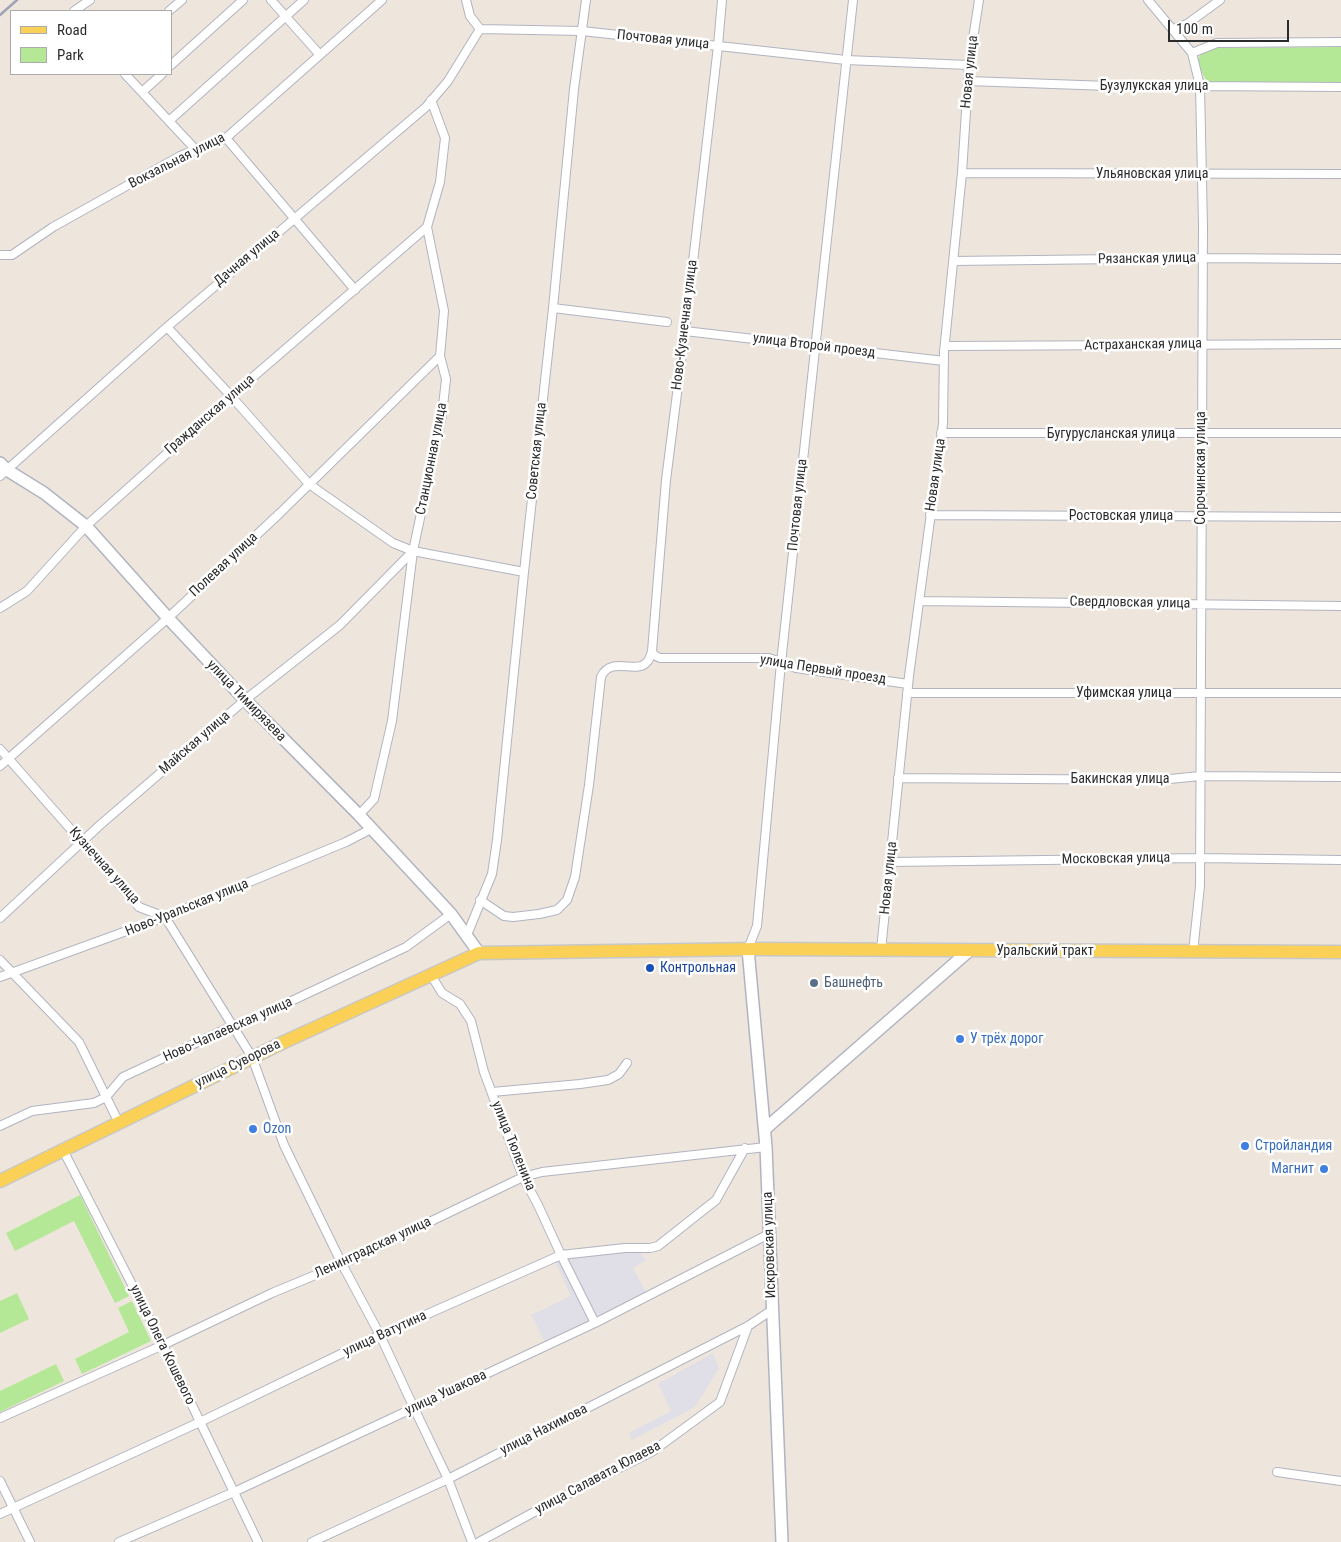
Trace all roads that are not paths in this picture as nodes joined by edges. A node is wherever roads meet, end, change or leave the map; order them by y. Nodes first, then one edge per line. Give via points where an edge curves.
1 (90, 0) edge
2 (182, 0) edge
3 (243, 0) edge
4 (271, 0) edge
5 (304, 0) edge
6 (382, 0) edge
7 (466, 0) edge
8 (586, 0) edge
9 (722, 0) edge
10 (852, 0) edge
11 (979, 0) edge
12 (1148, 0) edge
13 (1220, 0) edge
14 (75, 10) edge
15 (170, 10) edge
16 (285, 16) junction
17 (480, 28) junction
18 (1173, 29) junction
19 (582, 31) junction
20 (1341, 42) edge
21 (718, 46) junction
22 (1192, 53) junction
23 (320, 55) junction
24 (846, 60) junction
25 (172, 64) edge
26 (969, 65) junction
27 (126, 75) edge
28 (161, 75) edge
29 (968, 81) junction
30 (1200, 86) junction
31 (1341, 87) edge
32 (142, 92) junction
33 (431, 100) junction
34 (169, 121) junction
35 (226, 138) junction
36 (196, 150) junction
37 (962, 173) junction
38 (1202, 174) junction
39 (1341, 174) edge
40 (294, 218) junction
41 (427, 227) junction
42 (0, 255) edge
43 (1202, 258) junction
44 (1341, 259) edge
45 (953, 261) junction
46 (355, 290) junction
47 (553, 308) junction
48 (667, 322) dead end
49 (167, 327) junction
50 (685, 331) junction
51 (1202, 344) junction
52 (1341, 344) edge
53 (816, 346) junction
54 (944, 346) junction
55 (440, 356) junction
56 (944, 361) junction
57 (231, 396) junction
58 (942, 433) junction
59 (1341, 433) edge
60 (1201, 434) junction
61 (2, 469) edge
62 (309, 484) junction
63 (930, 515) junction
64 (1201, 516) junction
65 (1341, 517) edge
66 (86, 526) junction
67 (413, 551) junction
68 (524, 572) junction
69 (919, 601) junction
70 (1201, 604) junction
71 (1341, 606) edge
72 (0, 608) edge
73 (168, 618) junction
74 (652, 650) junction
75 (781, 663) junction
76 (908, 684) junction
77 (1200, 692) junction
78 (907, 693) junction
79 (1341, 693) edge
80 (245, 700) junction
81 (0, 749) edge
82 (8, 758) junction
83 (0, 766) edge
84 (1200, 776) junction
85 (1341, 777) edge
86 (898, 778) junction
87 (359, 815) junction
88 (371, 829) junction
89 (82, 841) junction
90 (1200, 858) junction
91 (1341, 860) edge
92 (890, 862) junction
93 (480, 900) junction
94 (451, 914) junction
95 (165, 917) junction
96 (0, 918) edge
97 (467, 935) junction
98 (748, 949) junction
99 (881, 950) junction
100 (970, 950) junction
101 (1193, 952) junction
102 (1341, 952) edge
103 (479, 953) junction
104 (0, 960) edge
105 (12, 973) junction
106 (431, 975) junction
107 (0, 977) edge
108 (232, 1026) junction
109 (252, 1057) junction
110 (628, 1063) dead end
111 (492, 1092) junction
112 (106, 1097) junction
113 (118, 1123) junction
114 (0, 1126) edge
115 (765, 1129) junction
116 (766, 1147) junction
117 (744, 1148) junction
118 (63, 1150) junction
119 (523, 1177) junction
120 (0, 1181) edge
121 (769, 1234) junction
122 (561, 1254) junction
123 (342, 1264) junction
124 (772, 1310) junction
125 (595, 1323) junction
126 (748, 1326) junction
127 (380, 1335) junction
128 (164, 1345) junction
129 (414, 1408) junction
130 (0, 1418) edge
131 (200, 1422) junction
132 (1277, 1472) dead end
133 (448, 1479) junction
134 (0, 1481) edge
135 (1341, 1482) edge
136 (234, 1492) junction
137 (13, 1507) junction
138 (0, 1514) edge
139 (30, 1542) edge
140 (119, 1542) edge
141 (258, 1542) edge
142 (312, 1542) edge
143 (472, 1542) edge
144 (479, 1542) edge
145 (782, 1542) edge

1 - 14 street
2 - 15 street
3 - 25 street
4 - 16 street
5 - 16 street
6 - 23 street, Вокзальная улица
7 - 17 street via 470,16
8 - 19 street, Советская улица
9 - 21 street, Ново-Кузнечная улица
10 - 24 street, Почтовая улица
11 - 26 street, Новая улица
12 - 18 street, Сорочинская улица
13 - 18 street via 1187,24
16 - 23 street
16 - 34 street
17 - 19 street, Почтовая улица
17 - 33 street, Дачная улица via 448,81
18 - 22 street, Сорочинская улица
19 - 21 street, Почтовая улица
19 - 47 street, Советская улица
20 - 22 street via 1217,43
21 - 24 street, Почтовая улица
21 - 50 street, Ново-Кузнечная улица
22 - 30 street, Сорочинская улица
23 - 35 street, Вокзальная улица
24 - 26 street, Почтовая улица
24 - 53 street, Почтовая улица
26 - 29 street, Новая улица
27 - 32 street
28 - 32 street
29 - 30 street, Бузулукская улица
29 - 37 street, Новая улица
30 - 31 street, Бузулукская улица
30 - 38 street, Сорочинская улица
32 - 34 street
33 - 40 street, Дачная улица
33 - 41 street, Станционная улица via 444,138 440,182
34 - 36 street
35 - 36 street, Вокзальная улица
35 - 40 street
36 - 42 street, Вокзальная улица via 53,227 12,255
37 - 38 street, Ульяновская улица
37 - 45 street, Новая улица
38 - 39 street, Ульяновская улица
38 - 43 street, Сорочинская улица
40 - 46 street
40 - 49 street, Дачная улица
41 - 46 street, Гражданская улица
41 - 55 street, Станционная улица via 444,311
43 - 44 street, Рязанская улица
43 - 45 street, Рязанская улица
43 - 51 street, Сорочинская улица
45 - 54 street, Новая улица
46 - 57 street, Гражданская улица
47 - 48 street
47 - 68 street, Советская улица
49 - 57 street
49 - 61 street, Дачная улица
50 - 53 street, улица Второй проезд
50 - 74 street, Ново-Кузнечная улица via 666,480
51 - 52 street, Астраханская улица
51 - 54 street, Астраханская улица
51 - 60 street, Сорочинская улица
53 - 56 street, улица Второй проезд
53 - 75 street, Почтовая улица
54 - 56 street, Новая улица
55 - 62 street, Полевая улица
55 - 67 street, Станционная улица via 446,380 442,415
56 - 58 street, Новая улица
57 - 62 street
57 - 66 street, Гражданская улица
58 - 60 street, Бугурусланская улица
58 - 63 street, Новая улица
59 - 60 street, Бугурусланская улица
60 - 64 street, Сорочинская улица
61 - 66 main road, улица Тимирязева via 44,493
62 - 67 street via 393,543
62 - 73 street, Полевая улица
63 - 64 street, Ростовская улица
63 - 69 street, Новая улица
64 - 65 street, Ростовская улица
64 - 70 street, Сорочинская улица
66 - 72 street, Гражданская улица via 27,591
66 - 73 main road, улица Тимирязева
67 - 68 street
67 - 80 street, Майская улица via 340,625
67 - 87 street, Станционная улица via 392,721 374,799
68 - 93 street, Советская улица via 497,840 492,874
69 - 70 street, Свердловская улица
69 - 76 street, Новая улица
70 - 71 street, Свердловская улица
70 - 77 street, Сорочинская улица
73 - 80 main road, улица Тимирязева
73 - 82 street, Полевая улица
74 - 75 street, улица Первый проезд via 660,658 769,658
74 - 93 street via 648,662 642,666 610,667 603,671 590,785 575,877 567,900 557,910 513,917 504,916
75 - 76 street, улица Первый проезд
75 - 98 street, Почтовая улица via 758,926
76 - 78 street, Новая улица
77 - 78 street, Уфимская улица
77 - 79 street, Уфимская улица
77 - 84 street, Сорочинская улица
78 - 86 street, Новая улица
80 - 87 main road, улица Тимирязева
80 - 89 street, Майская улица
81 - 82 street, Кузнечная улица
82 - 83 street, Полевая улица
82 - 89 street, Кузнечная улица
84 - 85 street, Бакинская улица
84 - 86 street, Бакинская улица via 1160,780
84 - 90 street, Сорочинская улица
86 - 92 street, Новая улица
87 - 88 main road, улица Тимирязева
88 - 94 main road, улица Тимирязева
88 - 95 street, Ново-Уральская улица
89 - 95 street, Кузнечная улица via 139,906
89 - 96 street, Майская улица
90 - 91 street, Московская улица
90 - 92 street, Московская улица
90 - 101 street, Сорочинская улица
92 - 99 street, Новая улица
93 - 97 street, Советская улица
94 - 97 main road, улица Тимирязева
94 - 108 street, Ново-Чапаевская улица via 406,947
95 - 105 street, Ново-Уральская улица
95 - 108 street
97 - 103 main road, улица Тимирязева
98 - 99 main road, Уральский тракт
98 - 103 main road, Уральский тракт
98 - 115 main road, Искровская улица
99 - 100 main road, Уральский тракт
100 - 101 main road, Уральский тракт
100 - 115 main road
101 - 102 main road, Уральский тракт
103 - 106 main road, улица Суворова
104 - 105 street
105 - 107 street, Ново-Уральская улица
105 - 112 street via 79,1042
106 - 109 main road, улица Суворова
106 - 111 street, улица Тюленина via 442,993 460,1004 471,1021
108 - 109 street
108 - 112 street, Ново-Чапаевская улица via 123,1077
109 - 113 main road, улица Суворова
109 - 123 street via 284,1145
110 - 111 street via 619,1074 608,1080
111 - 119 street, улица Тюленина
112 - 113 street
112 - 114 street via 94,1102 32,1111
113 - 118 main road, улица Суворова
115 - 116 main road, Искровская улица
116 - 117 street, Ленинградская улица
116 - 121 main road, Искровская улица
117 - 119 street, Ленинградская улица
117 - 122 street, улица Ватутина via 716,1200 658,1246
118 - 120 main road, улица Суворова
118 - 128 street, улица Олега Кошевого
119 - 122 street, улица Тюленина
119 - 123 street, Ленинградская улица
121 - 124 main road, Искровская улица
121 - 125 street, улица Ушакова
122 - 125 street, улица Тюленина
122 - 127 street, улица Ватутина
123 - 127 street
123 - 128 street, Ленинградская улица via 272,1293
124 - 126 street, улица Нахимова
124 - 145 main road, Искровская улица
125 - 129 street, улица Ушакова
126 - 133 street, улица Нахимова
126 - 144 street, улица Салавата Юлаева via 720,1402 653,1451
127 - 129 street
127 - 131 street, улица Ватутина
128 - 130 street, Ленинградская улица
128 - 131 street, улица Олега Кошевого
129 - 133 street
129 - 136 street, улица Ушакова
131 - 136 street, улица Олега Кошевого
131 - 137 street, улица Ватутина
132 - 135 street
133 - 142 street, улица Нахимова
133 - 143 street
134 - 137 street
136 - 140 street, улица Ушакова
136 - 141 street, улица Олега Кошевого
137 - 138 street, улица Ватутина
137 - 139 street

